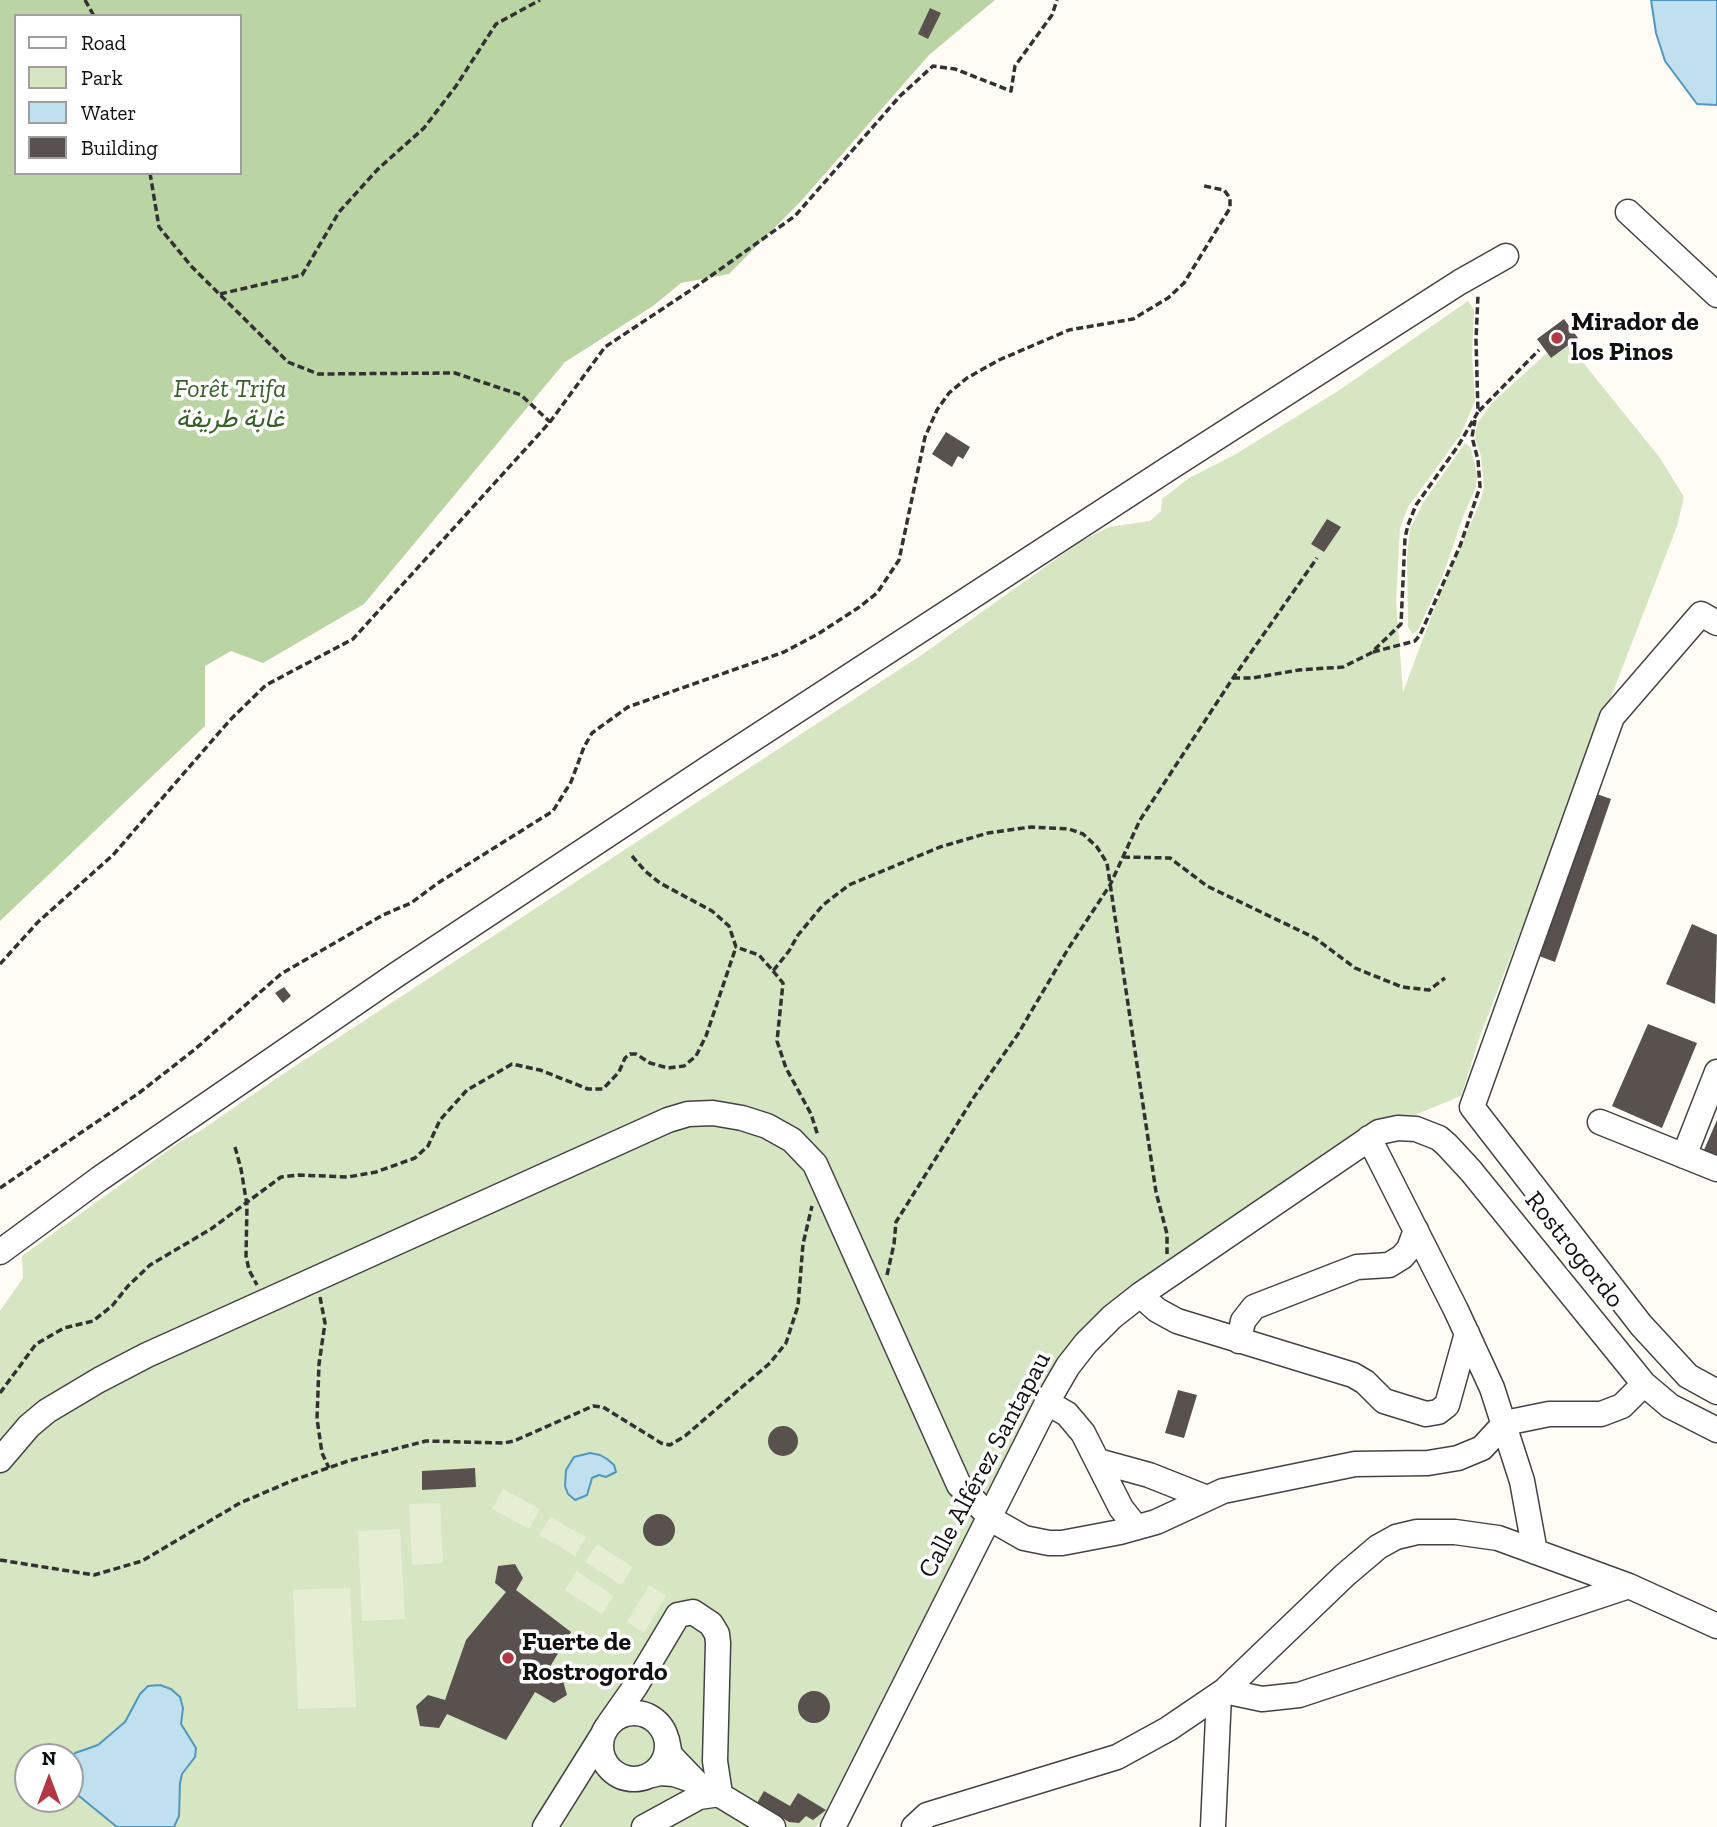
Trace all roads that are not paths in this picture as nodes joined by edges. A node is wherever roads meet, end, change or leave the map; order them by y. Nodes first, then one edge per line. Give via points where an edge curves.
1 (1628, 212) dead end
2 (1506, 256) dead end
3 (1717, 295) edge
4 (1717, 623) edge
5 (1717, 1072) edge
6 (1600, 1122) dead end
7 (1374, 1135) junction
8 (1684, 1156) junction
9 (1717, 1169) edge
10 (1416, 1230) junction
11 (0, 1252) edge
12 (1140, 1295) junction
13 (1467, 1333) junction
14 (1239, 1341) junction
15 (1644, 1384) junction
16 (1717, 1392) edge
17 (1048, 1403) junction
18 (1506, 1423) junction
19 (1717, 1430) edge
20 (0, 1460) edge
21 (1098, 1461) junction
22 (1208, 1498) junction
23 (990, 1517) junction
24 (1136, 1527) junction
25 (1535, 1552) junction
26 (1629, 1586) junction
27 (1717, 1626) edge
28 (635, 1687) junction
29 (1222, 1693) junction
30 (650, 1716) junction
31 (606, 1730) junction
32 (667, 1740) junction
33 (648, 1776) junction
34 (695, 1781) junction
35 (720, 1794) junction
36 (545, 1827) edge
37 (644, 1827) edge
38 (773, 1827) edge
39 (833, 1827) edge
40 (914, 1827) edge
41 (1213, 1827) edge

1 - 3 street
2 - 11 street via 698,775 373,991
4 - 16 street via 1701,614 1612,717 1472,1107 1641,1325 1688,1376
5 - 8 street
6 - 8 street
7 - 10 street
7 - 12 street, Calle Alférez Santapau
7 - 15 street, Rostrogordo via 1398,1128 1416,1129 1447,1145
8 - 9 street
10 - 13 street
10 - 14 street via 1409,1249 1389,1265 1357,1267 1254,1307 1243,1321
12 - 14 street via 1167,1316
12 - 17 street, Calle Alférez Santapau via 1086,1343
13 - 14 street via 1447,1405 1432,1414 1384,1401 1353,1375
13 - 18 street
15 - 18 street via 1622,1406 1601,1414 1549,1414
15 - 19 street, Rostrogordo via 1670,1406
17 - 21 street via 1075,1422
17 - 23 street, Calle Alférez Santapau
18 - 22 street via 1482,1448 1451,1460 1355,1464
18 - 25 street
20 - 23 street via 29,1426 72,1395 147,1355 668,1120 713,1113 766,1126 792,1140 816,1164 959,1485
21 - 22 street
21 - 24 street via 1121,1508
22 - 24 street
23 - 24 street via 1012,1533 1049,1543
23 - 39 street, Calle Alférez Santapau
25 - 26 street
25 - 29 street via 1498,1538 1455,1532 1396,1537 1345,1575
26 - 27 street
26 - 29 street via 1299,1695 1262,1699
28 - 30 street via 636,1702
28 - 31 street
28 - 35 street via 678,1615 693,1612 711,1624 718,1643 715,1761
29 - 40 street via 1117,1757 927,1815
29 - 41 street
30 - 31 street via 618,1716
30 - 32 street
31 - 33 street via 601,1751 606,1763 617,1774 633,1779
31 - 36 street
32 - 33 street via 660,1766
32 - 34 street via 670,1755
33 - 34 street via 674,1774
34 - 35 street
35 - 37 street via 699,1797
35 - 38 street

